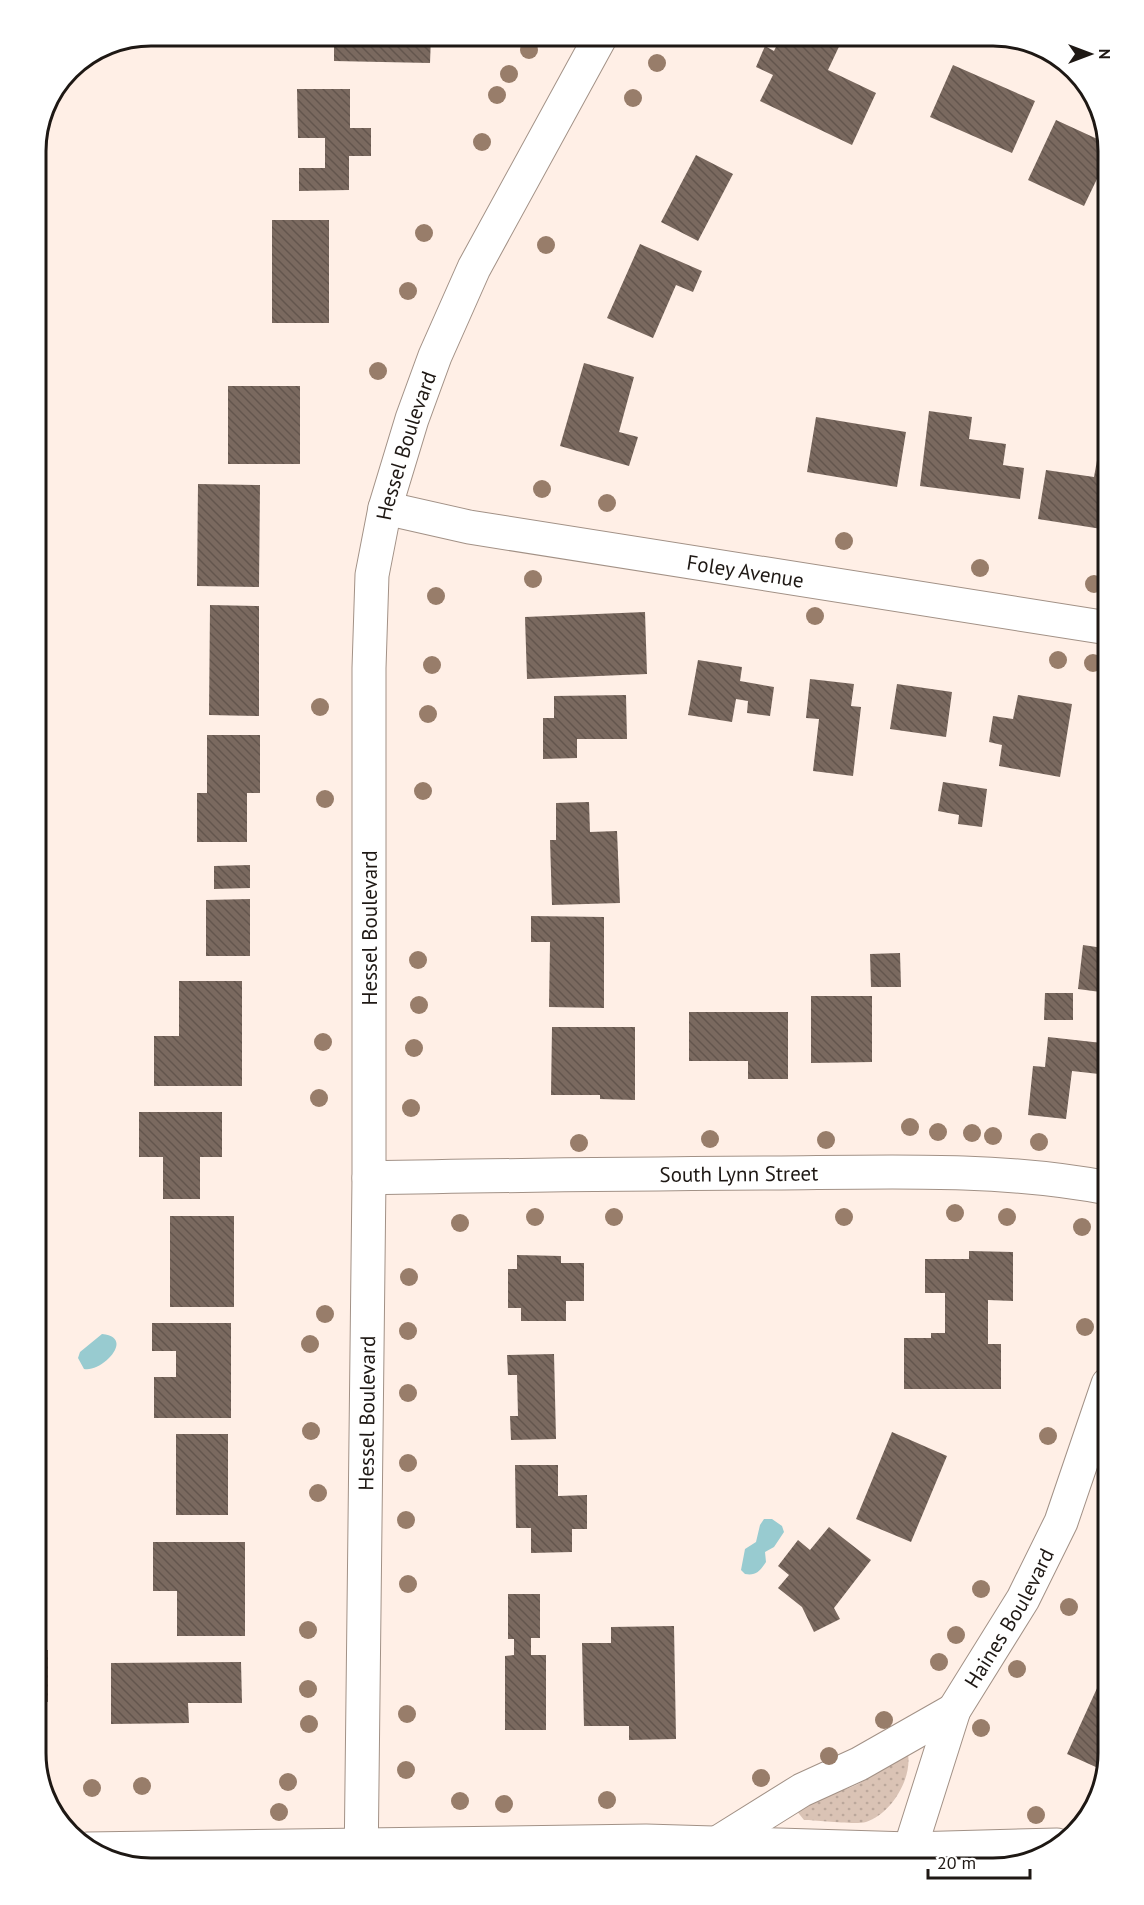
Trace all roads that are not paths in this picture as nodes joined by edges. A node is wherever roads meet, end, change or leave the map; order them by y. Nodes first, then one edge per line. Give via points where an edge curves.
1 (595, 47) edge
2 (385, 508) junction
3 (1097, 626) edge
4 (369, 1178) junction
5 (1097, 1186) edge
6 (1097, 1416) edge
7 (954, 1710) junction
8 (717, 1843) junction
9 (1042, 1846) edge
10 (109, 1850) edge
11 (361, 1857) edge
12 (898, 1858) edge
13 (910, 1858) edge
14 (920, 1858) edge

1 - 2 street, Hessel Boulevard via 474,268 431,367
2 - 3 street, Foley Avenue via 469,527
2 - 4 street, Hessel Boulevard via 372,574 369,668
4 - 5 street, South Lynn Street via 844,1172 985,1174
4 - 11 street, Hessel Boulevard
6 - 7 street, Haines Boulevard via 1061,1521 1023,1599
7 - 8 street via 859,1764 802,1790
7 - 13 street, Haines Boulevard
8 - 11 street via 646,1840
8 - 12 street
9 - 14 street
10 - 11 street

